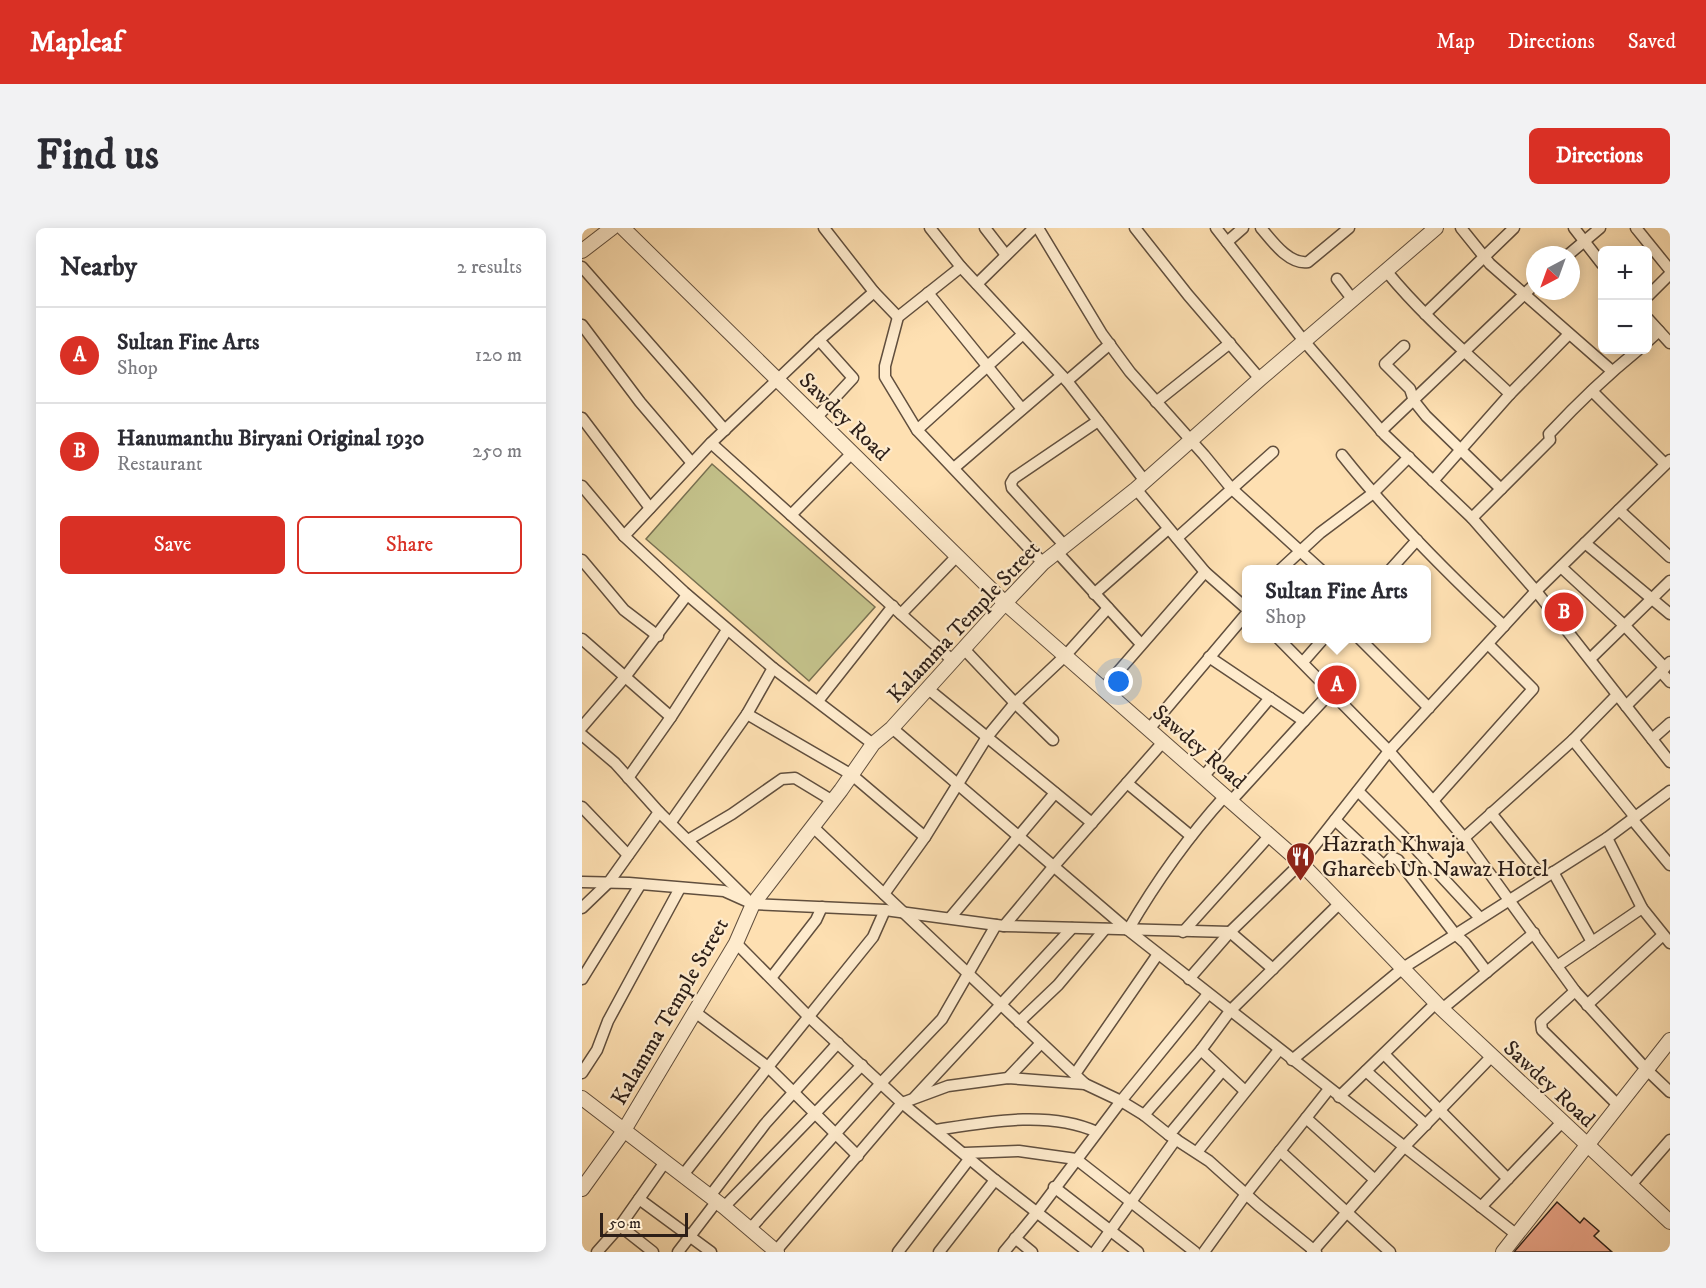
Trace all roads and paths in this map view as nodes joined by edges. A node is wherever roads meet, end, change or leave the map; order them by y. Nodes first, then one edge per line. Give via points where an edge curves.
1 (612, 228) edge
2 (623, 228) edge
3 (824, 228) edge
4 (930, 228) edge
5 (985, 228) edge
6 (1036, 228) edge
7 (1135, 228) edge
8 (1216, 228) edge
9 (1243, 228) edge
10 (1261, 228) edge
11 (1349, 228) edge
12 (1461, 228) edge
13 (1514, 228) edge
14 (1574, 228) edge
15 (1600, 228) edge
16 (1636, 228) edge
17 (1428, 231) edge
18 (1584, 241) junction
19 (1227, 242) junction
20 (1578, 246) edge
21 (582, 251) edge
22 (1006, 255) junction
23 (1484, 256) junction
24 (1598, 259) edge
25 (582, 267) edge
26 (961, 267) junction
27 (1387, 272) junction
28 (1670, 272) edge
29 (1337, 279) dead end
30 (977, 284) junction
31 (1652, 291) edge
32 (874, 292) junction
33 (1526, 292) edge
34 (928, 293) junction
35 (1523, 294) junction
36 (1353, 300) junction
37 (1425, 314) junction
38 (898, 317) junction
39 (1652, 324) edge
40 (582, 325) edge
41 (1659, 331) junction
42 (1569, 333) junction
43 (1023, 334) junction
44 (1652, 337) edge
45 (819, 340) junction
46 (1304, 341) junction
47 (1230, 343) junction
48 (1670, 343) edge
49 (1110, 344) junction
50 (1404, 346) dead end
51 (1464, 351) junction
52 (1633, 354) edge
53 (988, 368) junction
54 (1612, 371) junction
55 (1064, 378) junction
56 (1260, 379) junction
57 (778, 380) junction
58 (1592, 391) junction
59 (1510, 394) junction
60 (1414, 401) junction
61 (1156, 402) junction
62 (1022, 409) junction
63 (582, 418) edge
64 (816, 418) junction
65 (1098, 421) junction
66 (725, 430) junction
67 (917, 430) junction
68 (1381, 431) junction
69 (1191, 441) junction
70 (711, 443) junction
71 (1460, 450) junction
72 (1273, 452) dead end
73 (852, 453) junction
74 (1341, 455) dead end
75 (1409, 458) junction
76 (1668, 462) edge
77 (692, 463) junction
78 (954, 468) junction
79 (1433, 481) junction
80 (1141, 485) junction
81 (582, 486) edge
82 (1231, 488) junction
83 (1501, 489) junction
84 (1372, 494) junction
85 (650, 508) junction
86 (1619, 510) junction
87 (791, 514) junction
88 (1472, 518) junction
89 (1168, 529) junction
90 (624, 536) junction
91 (1177, 538) junction
92 (1417, 540) junction
93 (1585, 543) junction
94 (1061, 549) junction
95 (1302, 551) junction
96 (957, 556) junction
97 (1670, 557) edge
98 (582, 560) edge
99 (1043, 563) junction
100 (1286, 565) edge
101 (1316, 565) edge
102 (1394, 565) edge
103 (1561, 567) junction
104 (1205, 572) junction
105 (1670, 581) edge
106 (1536, 591) junction
107 (1094, 594) junction
108 (687, 595) junction
109 (1652, 599) junction
110 (1005, 603) junction
111 (1242, 604) edge
112 (1108, 608) junction
113 (897, 610) junction
114 (1242, 613) edge
115 (1670, 614) edge
116 (1504, 626) junction
117 (1625, 626) junction
118 (727, 630) junction
119 (658, 636) junction
120 (582, 639) edge
121 (1282, 643) edge
122 (1320, 643) edge
123 (1363, 643) edge
124 (1141, 644) junction
125 (1488, 644) junction
126 (963, 648) junction
127 (1065, 656) junction
128 (1209, 657) junction
129 (1590, 659) junction
130 (952, 660) junction
131 (1303, 662) junction
132 (773, 668) junction
133 (1665, 668) edge
134 (625, 677) junction
135 (1670, 682) edge
136 (927, 688) junction
137 (1103, 689) junction
138 (1332, 691) junction
139 (1617, 695) junction
140 (1270, 698) junction
141 (818, 701) junction
142 (1015, 703) junction
143 (1626, 706) junction
144 (1429, 708) junction
145 (747, 714) junction
146 (670, 717) junction
147 (1304, 721) junction
148 (1670, 723) edge
149 (582, 727) edge
150 (892, 728) junction
151 (1149, 729) junction
152 (582, 735) edge
153 (987, 737) junction
154 (1652, 739) junction
155 (1053, 740) dead end
156 (1572, 740) junction
157 (1163, 742) junction
158 (873, 744) junction
159 (1389, 751) junction
160 (1670, 762) edge
161 (852, 775) junction
162 (1203, 777) junction
163 (628, 778) junction
164 (1127, 783) junction
165 (957, 784) junction
166 (1358, 791) junction
167 (1670, 791) edge
168 (1055, 794) junction
169 (1228, 799) junction
170 (833, 801) junction
171 (1433, 801) junction
172 (582, 807) edge
173 (659, 812) junction
174 (1491, 813) junction
175 (1634, 818) junction
176 (1335, 820) junction
177 (671, 822) junction
178 (1092, 823) junction
179 (813, 827) junction
180 (1269, 835) junction
181 (1191, 836) junction
182 (925, 837) junction
183 (1019, 837) junction
184 (1464, 838) junction
185 (1607, 838) junction
186 (688, 840) junction
187 (628, 855) junction
188 (1301, 863) junction
189 (1670, 865) edge
190 (1054, 866) junction
191 (582, 872) edge
192 (1548, 875) junction
193 (587, 882) edge
194 (609, 882) junction
195 (640, 885) junction
196 (680, 888) junction
197 (884, 894) junction
198 (1509, 899) junction
199 (1340, 903) junction
200 (753, 904) junction
201 (822, 907) junction
202 (582, 908) edge
203 (1642, 908) junction
204 (885, 910) junction
205 (903, 911) junction
206 (950, 918) junction
207 (1480, 918) junction
208 (1000, 926) junction
209 (1072, 928) junction
210 (1105, 929) junction
211 (1128, 930) junction
212 (1183, 932) junction
213 (1230, 932) junction
214 (1534, 933) junction
215 (1455, 934) junction
216 (1666, 939) edge
217 (1592, 942) junction
218 (736, 943) junction
219 (1158, 954) junction
220 (1557, 966) junction
221 (1403, 968) junction
222 (1273, 969) junction
223 (1487, 972) junction
224 (968, 973) junction
225 (771, 978) junction
226 (582, 979) edge
227 (1189, 979) junction
228 (1575, 991) junction
229 (1208, 994) junction
230 (1000, 1004) junction
231 (1587, 1005) junction
232 (1439, 1006) junction
233 (1230, 1011) junction
234 (695, 1012) junction
235 (808, 1016) junction
236 (1019, 1022) junction
237 (1670, 1041) edge
238 (838, 1043) junction
239 (1041, 1043) junction
240 (1201, 1050) junction
241 (1279, 1050) junction
242 (1384, 1054) junction
243 (1491, 1057) junction
244 (1292, 1060) junction
245 (862, 1065) junction
246 (768, 1067) junction
247 (1647, 1070) junction
248 (1222, 1071) junction
249 (1366, 1071) junction
250 (582, 1073) edge
251 (1075, 1074) junction
252 (1008, 1078) junction
253 (882, 1082) junction
254 (1085, 1084) junction
255 (1329, 1089) junction
256 (1245, 1091) junction
257 (794, 1092) junction
258 (1670, 1092) edge
259 (1339, 1097) junction
260 (582, 1098) edge
261 (908, 1101) junction
262 (1121, 1101) junction
263 (1620, 1107) junction
264 (1439, 1111) junction
265 (815, 1112) junction
266 (1144, 1115) junction
267 (1306, 1118) junction
268 (1562, 1122) junction
269 (1426, 1125) junction
270 (936, 1130) junction
271 (623, 1132) junction
272 (1097, 1132) junction
273 (837, 1133) junction
274 (1173, 1137) junction
275 (1668, 1146) edge
276 (1404, 1147) junction
277 (1588, 1147) junction
278 (1280, 1151) junction
279 (1197, 1152) junction
280 (858, 1155) junction
281 (968, 1156) junction
282 (1076, 1159) junction
283 (665, 1162) junction
284 (683, 1175) junction
285 (1508, 1179) junction
286 (995, 1180) junction
287 (1375, 1180) junction
288 (1631, 1185) junction
289 (1054, 1187) junction
290 (582, 1189) edge
291 (1246, 1194) junction
292 (639, 1198) junction
293 (717, 1201) junction
294 (1131, 1202) junction
295 (1481, 1207) junction
296 (1038, 1212) junction
297 (1347, 1212) junction
298 (1670, 1222) edge
299 (620, 1226) junction
300 (750, 1229) junction
301 (1111, 1231) junction
302 (1517, 1235) junction
303 (691, 1236) junction
304 (1015, 1239) junction
305 (641, 1248) edge
306 (1314, 1251) edge
307 (597, 1252) edge
308 (654, 1252) edge
309 (678, 1252) edge
310 (711, 1252) edge
311 (776, 1252) edge
312 (898, 1252) edge
313 (939, 1252) edge
314 (1004, 1252) edge
315 (1032, 1252) edge
316 (1088, 1252) edge
317 (1095, 1252) edge
318 (1138, 1252) edge
319 (1195, 1252) edge
320 (1204, 1252) edge
321 (1390, 1252) edge
322 (1503, 1252) edge

1 - 21 street
2 - 57 street, Sawdey Road
3 - 32 street
4 - 26 street
5 - 22 street
6 - 22 street
6 - 49 street
7 - 47 street
8 - 19 street
9 - 19 street
10 - 11 street via 1276,246 1299,263 1305,263
12 - 23 street
13 - 23 street
14 - 18 street
15 - 18 street
16 - 28 street
17 - 27 street, Kalamma Temple Street
18 - 20 street
18 - 24 street
19 - 46 street
22 - 30 street
23 - 35 street
23 - 37 street
25 - 66 street
26 - 30 street
26 - 34 street
27 - 36 street, Kalamma Temple Street
27 - 37 street
28 - 31 street
29 - 36 street
30 - 43 street
32 - 38 street
32 - 45 street
33 - 35 street
34 - 38 street
34 - 53 street
35 - 42 street
35 - 51 street
36 - 46 street, Kalamma Temple Street
37 - 51 street
38 - 67 street via 885,377
39 - 41 street
40 - 77 street
41 - 44 street
41 - 48 street
42 - 54 street
42 - 59 street
43 - 53 street
43 - 55 street
45 - 57 street
45 - 64 street via 852,378
46 - 56 street, Kalamma Temple Street
46 - 68 street
47 - 56 street
47 - 61 street
49 - 55 street
49 - 61 street
50 - 60 street via 1385,364 1410,389
51 - 59 street
51 - 60 street
52 - 54 street
53 - 62 street
53 - 67 street
54 - 58 street
55 - 62 street
55 - 65 street
56 - 69 street, Kalamma Temple Street
57 - 64 street, Sawdey Road
57 - 66 street
58 - 76 street
58 - 83 street
59 - 71 street
60 - 68 street
60 - 71 street
61 - 69 street
62 - 78 street
63 - 85 street
64 - 73 street, Sawdey Road
65 - 80 street
65 - 94 street via 1011,483
66 - 70 street
67 - 78 street
68 - 75 street
69 - 80 street, Kalamma Temple Street
69 - 82 street
70 - 77 street
70 - 87 street
71 - 79 street
71 - 83 street
72 - 82 street
73 - 87 street
73 - 96 street, Sawdey Road
74 - 84 street
75 - 79 street
75 - 84 street
76 - 86 street
77 - 85 street
78 - 99 street
79 - 88 street
80 - 89 street
80 - 94 street, Kalamma Temple Street
81 - 90 street
82 - 91 street
82 - 95 street
83 - 88 street
84 - 92 street
84 - 95 street
85 - 90 street
86 - 93 street
86 - 97 street
87 - 113 street
88 - 106 street
89 - 91 street
89 - 107 street
90 - 108 street
91 - 104 street
92 - 102 street
92 - 116 street
93 - 103 street
93 - 109 street
94 - 99 street, Kalamma Temple Street
94 - 107 street
95 - 100 street
95 - 101 street
96 - 110 street, Sawdey Road
96 - 113 street
98 - 119 street via 624,610
99 - 110 street, Kalamma Temple Street
103 - 106 street
103 - 117 street
104 - 111 street
104 - 124 street
105 - 109 street
106 - 116 street
106 - 129 street
107 - 112 street
108 - 118 street
108 - 119 street
109 - 115 street
109 - 117 street
110 - 126 street, Kalamma Temple Street
110 - 127 street, Sawdey Road
112 - 124 street
112 - 127 street
113 - 130 street
113 - 141 street
114 - 128 street
116 - 125 street
117 - 129 street
117 - 133 street
118 - 132 street
118 - 146 street
119 - 134 street
120 - 134 street
121 - 131 street
122 - 131 street
123 - 144 street
124 - 137 street
125 - 144 street
125 - 171 street via 1533,689
126 - 130 street, Kalamma Temple Street
126 - 142 street
127 - 137 street, Sawdey Road
127 - 142 street
128 - 140 street
128 - 151 street
129 - 139 street
130 - 136 street, Kalamma Temple Street
131 - 138 street
132 - 141 street
132 - 145 street
133 - 135 street
133 - 143 street
134 - 146 street
134 - 149 street
136 - 150 street, Kalamma Temple Street
136 - 153 street
137 - 151 street, Sawdey Road
138 - 147 street
138 - 159 street
139 - 143 street
139 - 156 street
140 - 147 street
140 - 162 street
141 - 158 street
142 - 153 street
142 - 155 street
143 - 154 street
144 - 159 street
145 - 161 street
145 - 177 street
146 - 163 street
147 - 169 street
148 - 154 street
150 - 158 street, Kalamma Temple Street
150 - 165 street
151 - 157 street, Sawdey Road
152 - 163 street
153 - 165 street
153 - 168 street
154 - 160 street
156 - 174 street
156 - 175 street
157 - 162 street, Sawdey Road
157 - 164 street
158 - 161 street, Kalamma Temple Street
159 - 166 street
159 - 171 street
161 - 170 street, Kalamma Temple Street
161 - 182 street
162 - 169 street, Sawdey Road
163 - 173 street
164 - 178 street
164 - 181 street
165 - 182 street
165 - 183 street
166 - 176 street
166 - 207 street
167 - 175 street
168 - 178 street
168 - 183 street
169 - 180 street, Sawdey Road
169 - 181 street
170 - 179 street, Kalamma Temple Street
170 - 186 street via 795,778 782,779
171 - 184 street
172 - 187 street
173 - 177 street
173 - 187 street
174 - 184 street
174 - 192 street
175 - 185 street
175 - 189 street
176 - 188 street
176 - 215 street via 1384,866 1392,857 1398,860
177 - 186 street
178 - 190 street
179 - 197 street
179 - 200 street, Kalamma Temple Street
180 - 188 street, Sawdey Road
180 - 212 street
181 - 211 street
182 - 197 street
183 - 190 street
183 - 206 street
184 - 198 street
185 - 192 street
185 - 203 street
186 - 200 street
187 - 194 street
188 - 199 street, Sawdey Road
188 - 213 street
190 - 208 street
190 - 211 street
191 - 193 street
192 - 198 street
192 - 217 street
193 - 194 street
194 - 195 street
194 - 202 street
195 - 196 street
195 - 226 street
196 - 200 street via 724,891
196 - 250 street
197 - 205 street
198 - 207 street
198 - 214 street
199 - 221 street, Sawdey Road
199 - 222 street
200 - 201 street
200 - 218 street, Kalamma Temple Street
201 - 204 street
201 - 225 street
203 - 216 street
203 - 217 street
204 - 205 street
204 - 235 street via 873,937
205 - 206 street
205 - 224 street
206 - 208 street
207 - 215 street
208 - 209 street
208 - 224 street
209 - 210 street
209 - 230 street
210 - 211 street
210 - 236 street via 1058,985
211 - 212 street
211 - 219 street
212 - 213 street
213 - 222 street
213 - 227 street
214 - 220 street
214 - 223 street
215 - 221 street
215 - 223 street
216 - 231 street
217 - 220 street
218 - 225 street
218 - 234 street, Kalamma Temple Street
219 - 227 street
219 - 251 street
220 - 228 street
221 - 232 street, Sawdey Road
221 - 244 street
222 - 233 street
223 - 232 street
224 - 230 street
224 - 253 street via 942,1019
225 - 235 street
227 - 229 street
228 - 231 street
228 - 263 street via 1541,1022 1542,1030
229 - 233 street
229 - 262 street
230 - 236 street
230 - 261 street
231 - 247 street
232 - 242 street
232 - 243 street, Sawdey Road
233 - 240 street
233 - 241 street
234 - 246 street
234 - 271 street, Kalamma Temple Street
235 - 238 street
235 - 246 street
236 - 239 street
237 - 247 street
238 - 245 street
238 - 257 street
239 - 251 street
239 - 252 street
240 - 248 street
240 - 266 street
241 - 244 street
241 - 256 street
242 - 249 street
242 - 264 street
243 - 264 street
243 - 268 street, Sawdey Road
244 - 255 street
245 - 253 street
245 - 265 street
246 - 257 street
246 - 284 street
247 - 258 street
247 - 263 street
248 - 256 street
248 - 274 street
249 - 259 street
249 - 269 street
251 - 254 street
252 - 254 street
252 - 261 street via 948,1086
253 - 261 street
253 - 273 street
254 - 262 street
255 - 259 street
255 - 267 street
256 - 279 street
257 - 265 street
257 - 293 street via 765,1124
259 - 276 street
260 - 271 street
261 - 270 street
261 - 280 street
262 - 266 street
262 - 272 street
263 - 277 street
264 - 269 street
264 - 285 street
265 - 273 street
265 - 293 street
266 - 274 street
267 - 278 street
267 - 287 street
268 - 277 street, Sawdey Road
268 - 285 street
269 - 276 street
270 - 272 street via 1039,1120 1080,1125
270 - 281 street
271 - 283 street
271 - 290 street, Kalamma Temple Street
272 - 282 street
273 - 280 street
273 - 300 street
274 - 279 street
274 - 294 street
275 - 288 street
276 - 287 street
276 - 295 street
277 - 288 street, Sawdey Road
277 - 302 street
278 - 291 street
278 - 297 street
279 - 291 street
280 - 311 street
281 - 282 street via 1019,1151
281 - 286 street
281 - 312 street
282 - 289 street
282 - 294 street
283 - 284 street
283 - 292 street
284 - 293 street
285 - 295 street
286 - 296 street
286 - 313 street
287 - 297 street
288 - 298 street, Sawdey Road
289 - 296 street
289 - 301 street
291 - 306 street
291 - 320 street
292 - 299 street
292 - 303 street
293 - 300 street
293 - 303 street
294 - 301 street
294 - 319 street
295 - 302 street
296 - 304 street
296 - 316 street
297 - 306 street
297 - 321 street
299 - 305 street
299 - 307 street
300 - 311 street
301 - 317 street
301 - 318 street
302 - 322 street
303 - 309 street
303 - 310 street
304 - 314 street
304 - 315 street
305 - 308 street

